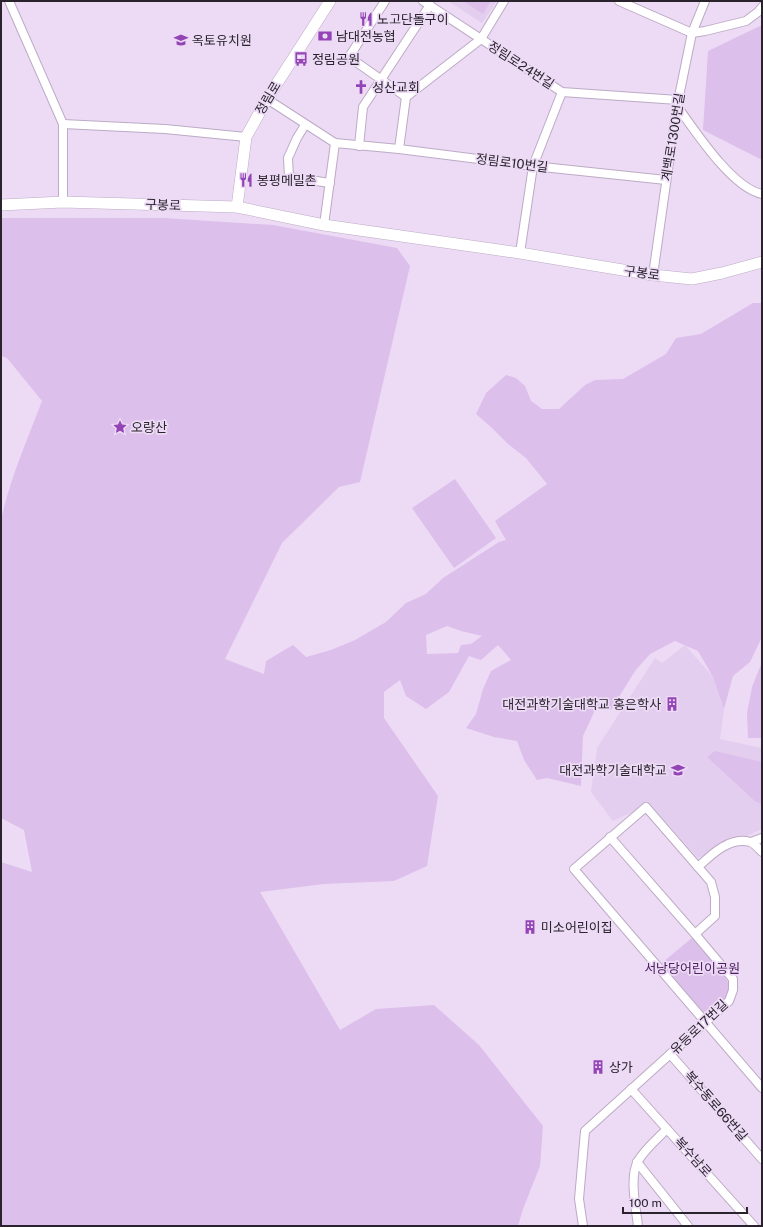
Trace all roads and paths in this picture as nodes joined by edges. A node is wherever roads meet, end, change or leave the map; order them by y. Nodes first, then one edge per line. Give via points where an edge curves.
1 (9, 1) edge
2 (330, 1) edge
3 (385, 1) edge
4 (504, 1) edge
5 (619, 1) edge
6 (705, 1) edge
7 (427, 3) edge
8 (762, 7) edge
9 (692, 34) junction
10 (481, 39) junction
11 (381, 80) junction
12 (562, 92) junction
13 (406, 96) junction
14 (266, 99) junction
15 (677, 103) junction
16 (63, 124) junction
17 (305, 125) junction
18 (246, 137) junction
19 (335, 143) junction
20 (359, 146) junction
21 (399, 149) junction
22 (533, 166) junction
23 (666, 180) junction
24 (330, 183) junction
25 (762, 194) edge
26 (63, 202) junction
27 (1, 205) edge
28 (237, 207) junction
29 (324, 225) junction
30 (520, 253) junction
31 (762, 262) edge
32 (653, 275) junction
33 (610, 837) junction
34 (762, 838) edge
35 (751, 842) junction
36 (762, 852) edge
37 (698, 867) junction
38 (695, 934) junction
39 (706, 1023) junction
40 (670, 1054) junction
41 (762, 1088) edge
42 (631, 1089) junction
43 (667, 1129) junction
44 (762, 1159) edge
45 (637, 1162) junction
46 (583, 1226) edge
47 (638, 1226) edge
48 (688, 1226) edge
49 (754, 1226) edge

1 - 16 street
2 - 14 street, 정림로
3 - 11 street via 349,58
4 - 10 street
5 - 9 street
6 - 9 street, 계백로1300번길
7 - 10 street, 정림로24번길
7 - 11 street
8 - 9 street via 746,20
9 - 15 street, 계백로1300번길
10 - 12 street, 정림로24번길
10 - 13 street
11 - 13 street
11 - 20 street via 363,107
12 - 15 street, 정림로24번길
12 - 22 street
13 - 21 street
14 - 17 street, 정림로10번길
14 - 18 street, 정림로
15 - 23 street, 계백로1300번길
15 - 25 street via 721,164 742,185
16 - 18 street via 165,129
16 - 26 street
17 - 19 street, 정림로10번길
17 - 24 street via 288,158 289,177
18 - 28 street, 정림로
19 - 20 street, 정림로10번길
19 - 24 street
20 - 21 street, 정림로10번길
21 - 22 street, 정림로10번길
22 - 23 street, 정림로10번길
22 - 30 street
23 - 32 street, 계백로1300번길
24 - 29 street
26 - 27 street, 구봉로
26 - 28 street, 구봉로
28 - 29 street, 구봉로
29 - 30 street, 구봉로
30 - 32 street, 구봉로
31 - 32 street, 구봉로 via 692,279
33 - 37 street via 646,806
33 - 38 street, 유등로17번길
33 - 39 street via 574,868
34 - 35 street
35 - 36 street
35 - 37 street via 724,845
37 - 38 street via 711,882 715,897 715,916
38 - 39 street, 유등로17번길 via 732,979 733,990 729,1001
39 - 40 street, 유등로17번길
39 - 41 street
40 - 42 street, 유등로17번길
40 - 44 street, 복수동로66번길
42 - 43 street, 복수남로
42 - 46 street, 유등로17번길 via 585,1131 579,1199
43 - 45 street
43 - 49 street, 복수남로
45 - 47 street via 634,1179
45 - 48 street

